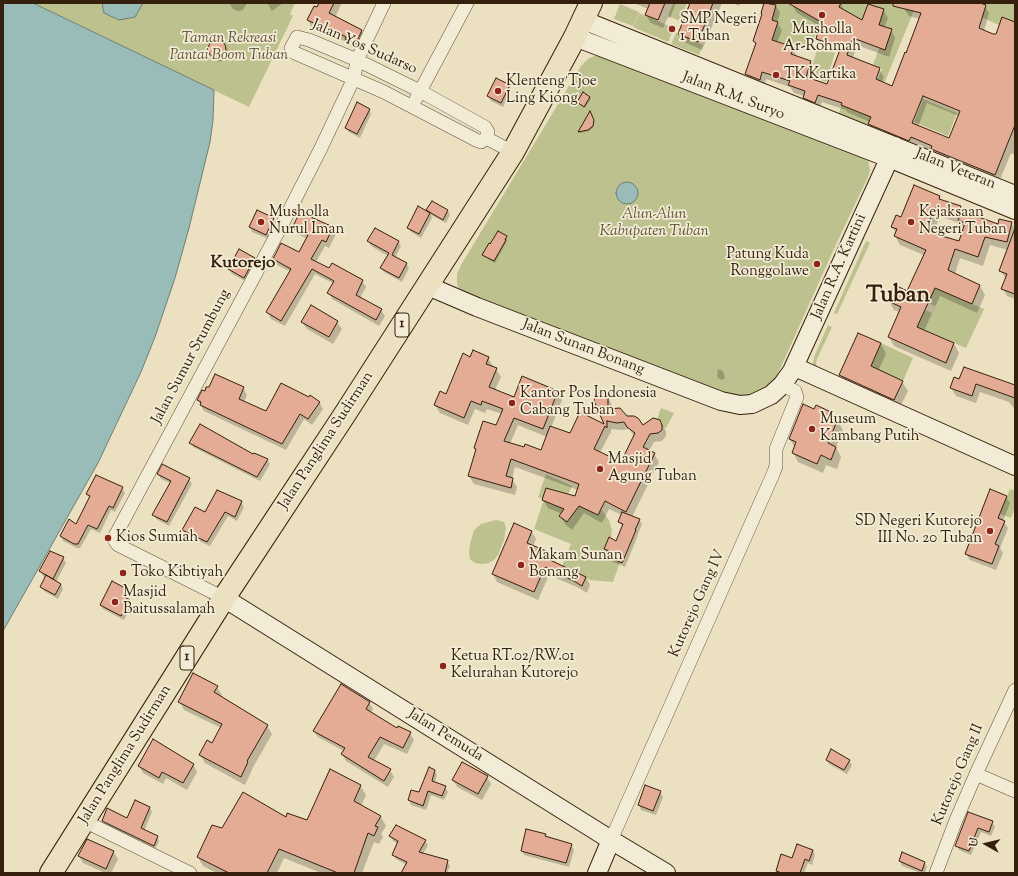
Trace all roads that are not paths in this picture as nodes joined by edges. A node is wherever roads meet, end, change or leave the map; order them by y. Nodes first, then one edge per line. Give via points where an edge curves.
1 (384, 3) edge
2 (467, 3) edge
3 (588, 26) edge
4 (357, 60) junction
5 (354, 78) junction
6 (420, 91) junction
7 (412, 106) junction
8 (486, 138) junction
9 (514, 152) junction
10 (892, 152) junction
11 (1015, 195) edge
12 (1015, 210) edge
13 (428, 286) junction
14 (795, 367) junction
15 (782, 385) junction
16 (1015, 466) edge
17 (224, 598) junction
18 (1015, 690) edge
19 (976, 774) junction
20 (1015, 791) edge
21 (84, 821) junction
22 (611, 840) junction
23 (52, 873) edge
24 (190, 873) edge
25 (597, 873) edge
26 (666, 873) edge
27 (936, 873) edge

1 - 4 street, Jalan Sumur Srumbung
2 - 6 street
3 - 9 highway, Jalan Panglima Sudirman / 1
3 - 10 main road, Jalan R.M. Suryo via 721,85
4 - 5 street, Jalan Sumur Srumbung
4 - 5 street, Jalan Yos Sudarso via 299,37 295,39 291,48 295,53
4 - 6 street, Jalan Yos Sudarso
5 - 7 street, Jalan Yos Sudarso
5 - 17 street, Jalan Sumur Srumbung via 285,219 115,535 118,545
6 - 7 street
6 - 8 street, Jalan Yos Sudarso via 485,126 488,132
7 - 8 street, Jalan Yos Sudarso via 476,140 481,142
8 - 9 street, Jalan Yos Sudarso
9 - 13 highway, Jalan Panglima Sudirman / 1
10 - 11 main road, Jalan Veteran
10 - 12 main road, Jalan Veteran
10 - 14 main road, Jalan R.A. Kartini
13 - 15 main road, Jalan Sunan Bonang via 729,403 745,405 757,402 771,395
13 - 17 highway, Jalan Panglima Sudirman / 1
14 - 15 main road, Jalan R.A. Kartini
14 - 16 main road
15 - 22 street, Kutorejo Gang IV via 795,391 797,397 776,449 774,472
17 - 21 highway, Jalan Panglima Sudirman / 1
17 - 22 main road, Jalan Pemuda
18 - 19 street, Kutorejo Gang II
19 - 20 street
19 - 27 street, Kutorejo Gang II
21 - 23 highway, Jalan Panglima Sudirman / 1
21 - 24 street
22 - 25 main road
22 - 26 main road, Jalan Pemuda

